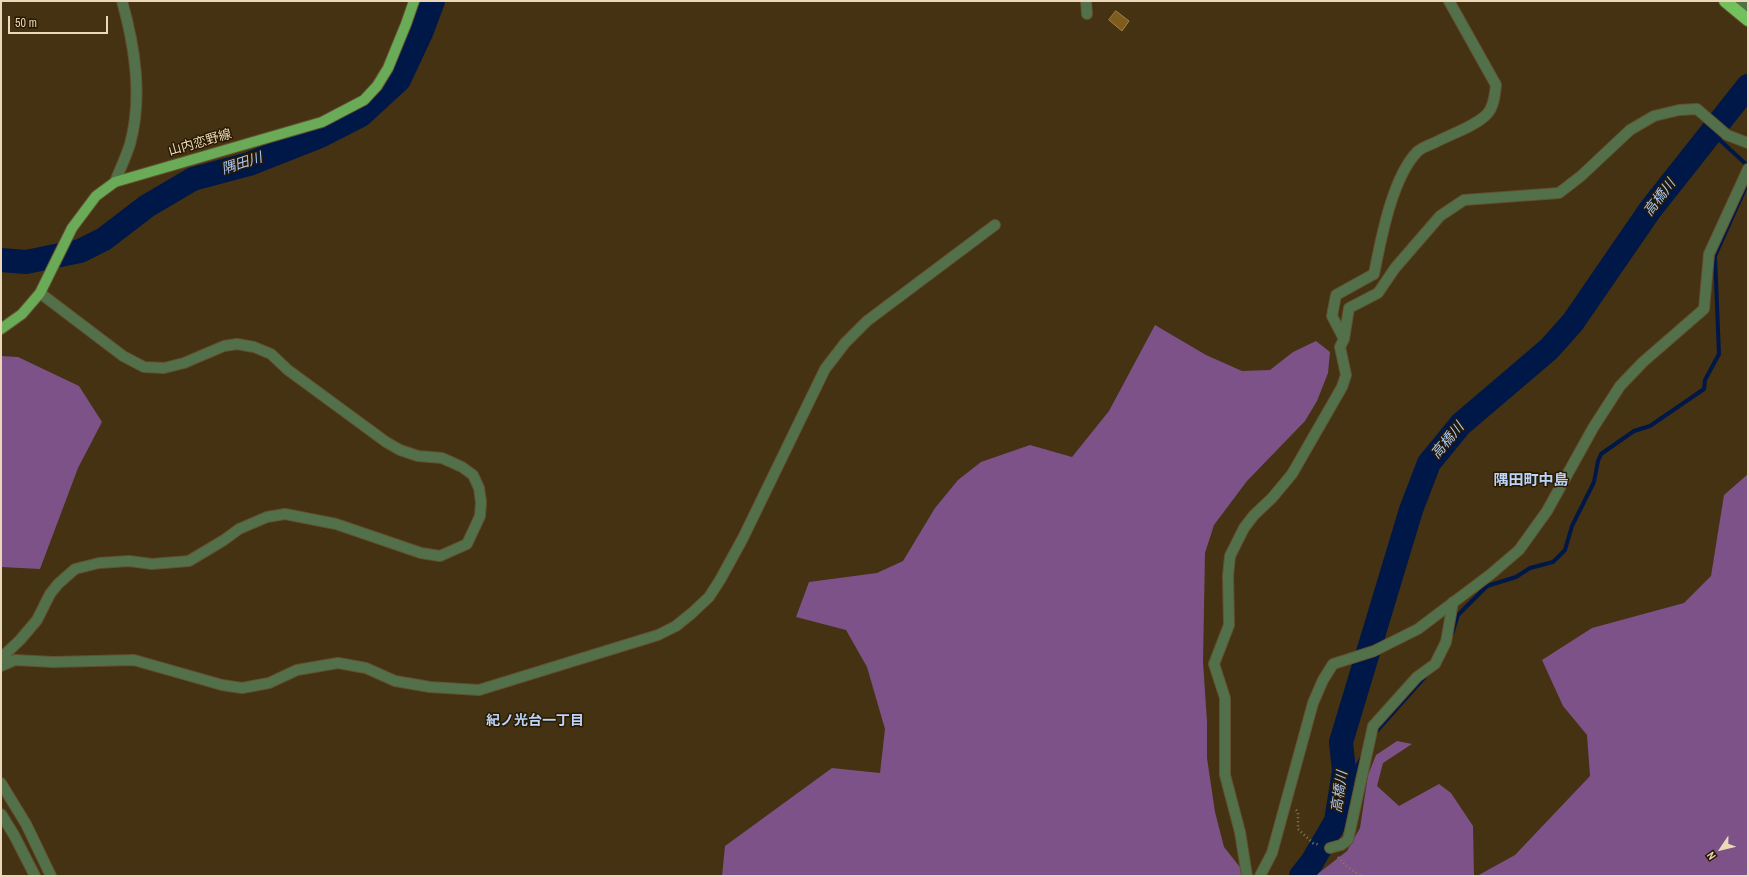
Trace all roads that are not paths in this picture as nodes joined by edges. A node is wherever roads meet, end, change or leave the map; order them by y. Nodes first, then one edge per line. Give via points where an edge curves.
1 (122, 1) edge
2 (414, 1) edge
3 (1086, 1) edge
4 (1449, 1) edge
5 (1725, 1) edge
6 (1742, 1) edge
7 (1748, 6) edge
8 (1087, 14) dead end
9 (1748, 20) edge
10 (1748, 142) edge
11 (1748, 169) edge
12 (115, 182) junction
13 (995, 225) dead end
14 (40, 293) junction
15 (1, 329) edge
16 (1344, 339) junction
17 (1453, 602) junction
18 (1, 658) edge
19 (1, 666) edge
20 (1, 783) edge
21 (1, 814) edge
22 (1330, 848) road end
23 (34, 876) edge
24 (51, 876) edge
25 (1247, 876) edge
26 (1260, 876) edge

1 - 12 street via 136,71 137,110 130,144
2 - 12 main road, 山内恋野線 via 388,68 364,100 322,122
3 - 8 street
4 - 16 street via 1496,85 1494,100 1488,114 1418,150 1406,166 1394,194 1374,274 1336,295 1332,316
5 - 9 highway
6 - 7 street
10 - 16 street via 1727,135 1697,109 1679,110 1654,116 1630,130 1559,193 1464,200 1440,216 1395,268 1378,293 1349,308
11 - 17 street via 1708,254 1704,309 1643,362 1620,386 1547,511 1519,550
12 - 14 main road, 山内恋野線 via 96,196 72,228
13 - 19 street via 867,321 845,342 825,369 720,580 709,597 692,613 676,626 658,635 479,690 430,687 395,681 366,668 338,663 297,670 269,683 242,688 222,685 134,660 15,660
14 - 15 main road, 山内恋野線 via 22,314
14 - 18 street via 123,356 144,367 164,368 184,363 224,346 237,344 271,354 288,370 386,442 418,456 442,458 473,474 479,488 480,516 467,544 440,556 421,553 336,524 285,514 267,517 239,529 189,561 152,564 129,561 75,568 50,594 36,620 20,640
16 - 25 street via 1340,347 1346,375 1342,387 1292,474 1249,522 1230,556 1229,626 1214,664 1225,698 1225,775 1240,832
17 - 22 street via 1446,642 1435,664 1417,678 1373,726 1348,840 1342,845
17 - 26 street via 1418,629 1374,651 1333,664 1313,703 1272,853
20 - 24 street via 26,824
21 - 23 street

